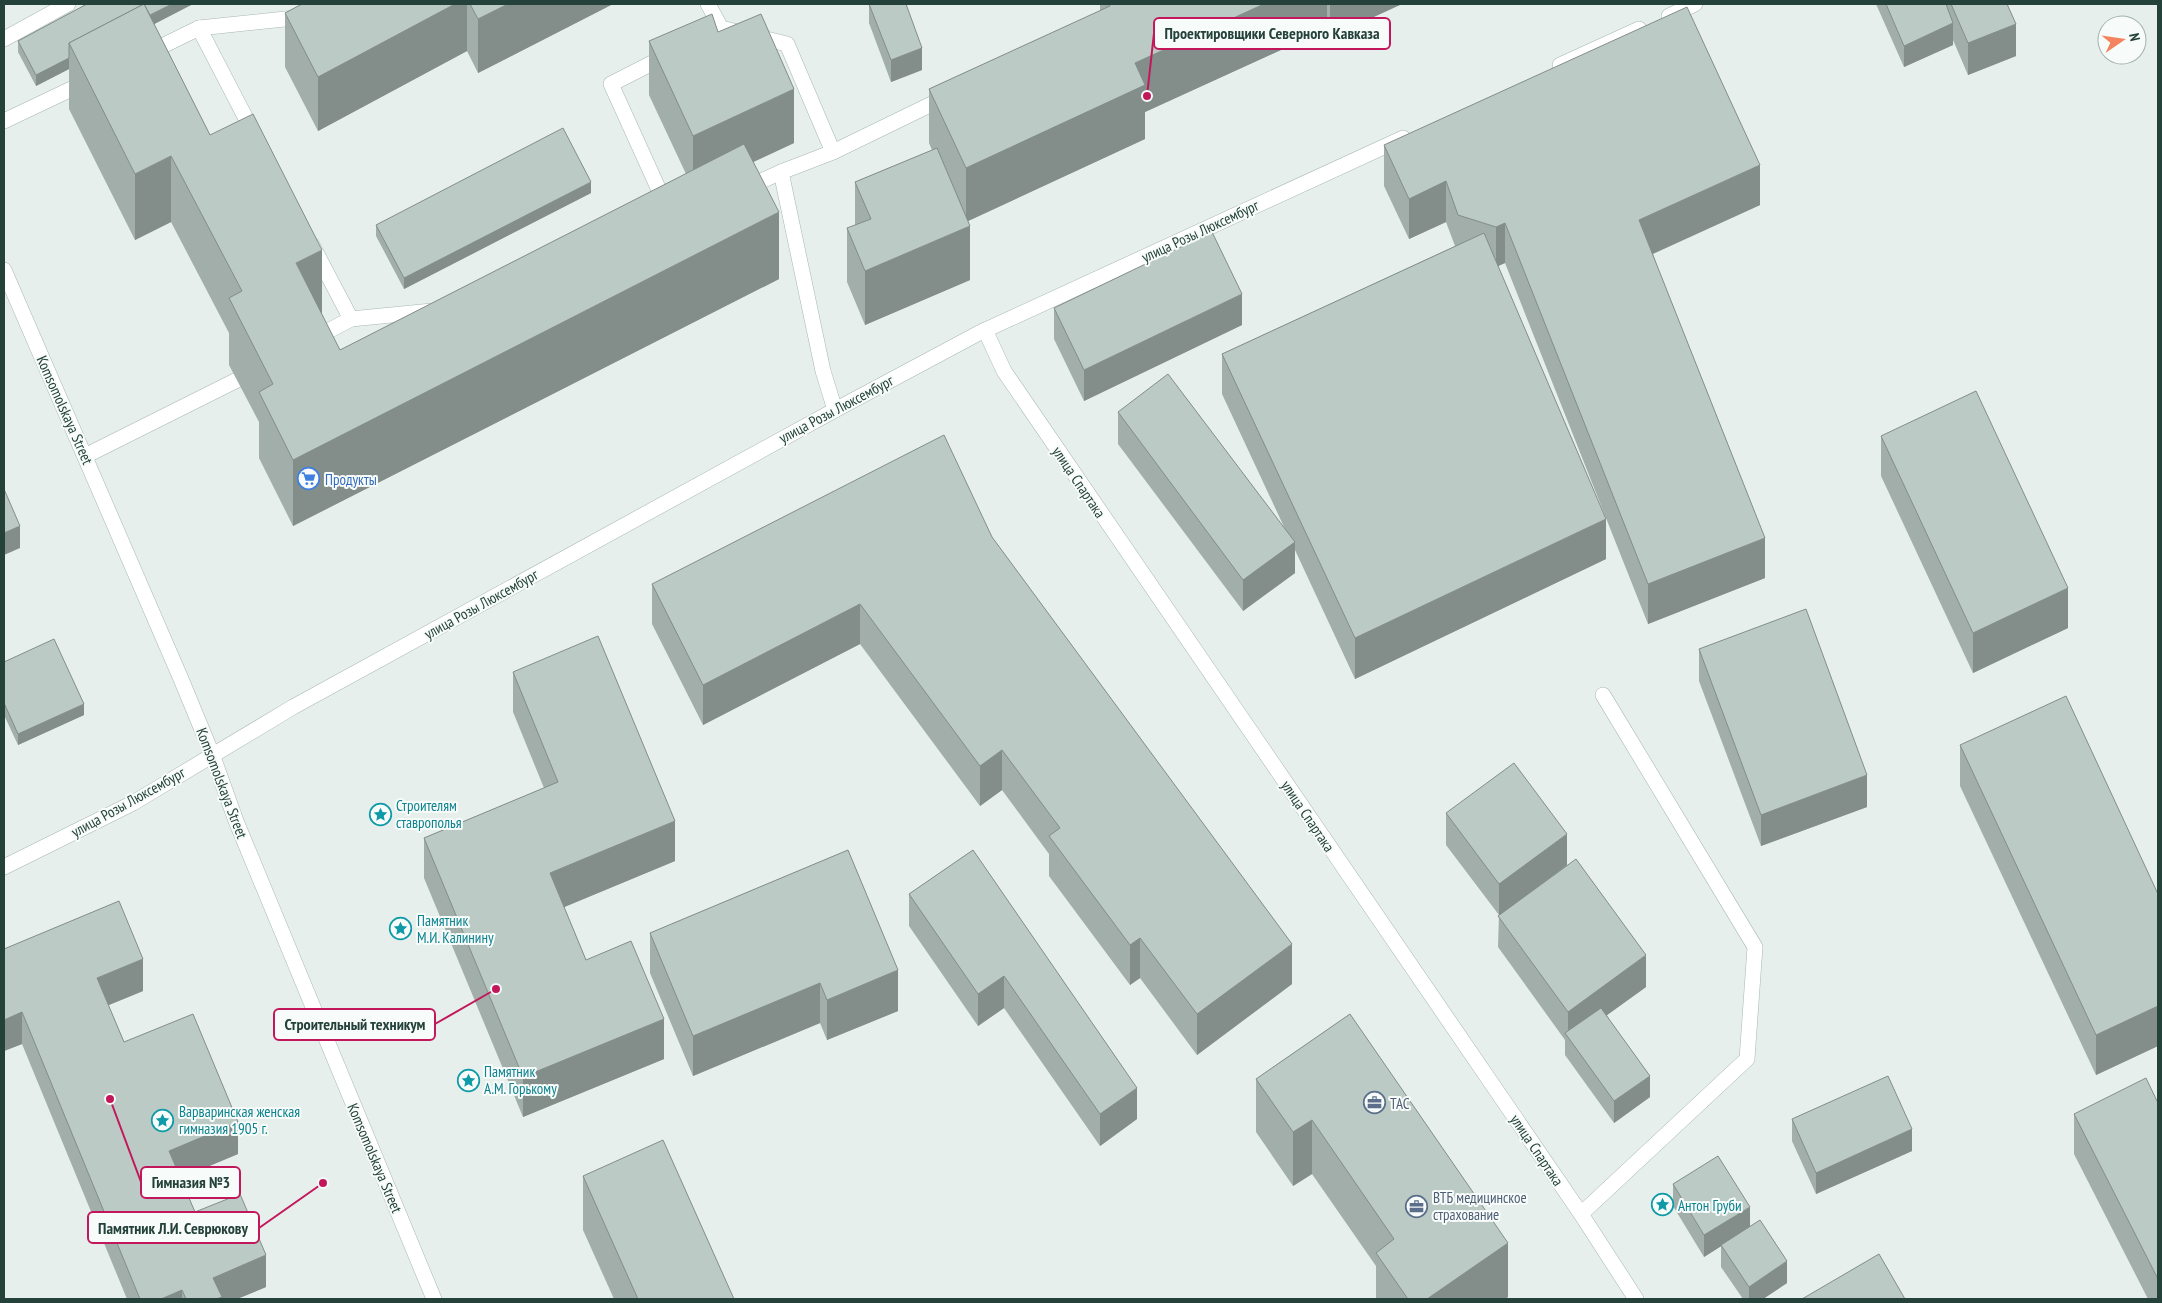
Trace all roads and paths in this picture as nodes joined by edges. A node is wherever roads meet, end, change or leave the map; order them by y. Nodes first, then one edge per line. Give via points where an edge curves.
1 (68, 4) edge
2 (708, 4) edge
3 (1695, 4) edge
4 (318, 16) edge
5 (199, 28) junction
6 (721, 28) junction
7 (704, 37) edge
8 (4, 39) edge
9 (679, 50) edge
10 (136, 58) edge
11 (1546, 72) edge
12 (100, 75) edge
13 (962, 89) edge
14 (4, 121) edge
15 (1419, 130) edge
16 (259, 143) edge
17 (833, 152) junction
18 (781, 172) junction
19 (659, 190) edge
20 (728, 196) edge
21 (305, 231) edge
22 (4, 270) edge
23 (444, 308) edge
24 (351, 319) junction
25 (985, 330) junction
26 (303, 344) edge
27 (237, 380) dead end
28 (835, 410) junction
29 (85, 456) junction
30 (1603, 695) dead end
31 (212, 754) junction
32 (4, 867) edge
33 (1581, 1214) junction
34 (434, 1299) edge
35 (1636, 1299) edge

1 - 8 street
2 - 6 street
3 - 11 street
4 - 5 street
5 - 10 street
5 - 16 street
6 - 7 street
6 - 17 street via 787,44
9 - 19 street via 611,84
12 - 14 street
13 - 17 street
15 - 25 street, улица Розы Люксембург
17 - 18 street
18 - 20 street
18 - 28 street via 823,371
21 - 24 street
22 - 29 street, Komsomolskaya Street
23 - 24 street
24 - 26 street
25 - 28 street, улица Розы Люксембург
25 - 33 street, улица Спартака via 1004,371
27 - 29 street
28 - 31 street, улица Розы Люксембург
29 - 31 street, Komsomolskaya Street
30 - 33 street via 1755,947 1747,1059
31 - 32 street, улица Розы Люксембург via 133,803
31 - 34 street, Komsomolskaya Street via 236,822
33 - 35 street, улица Спартака

